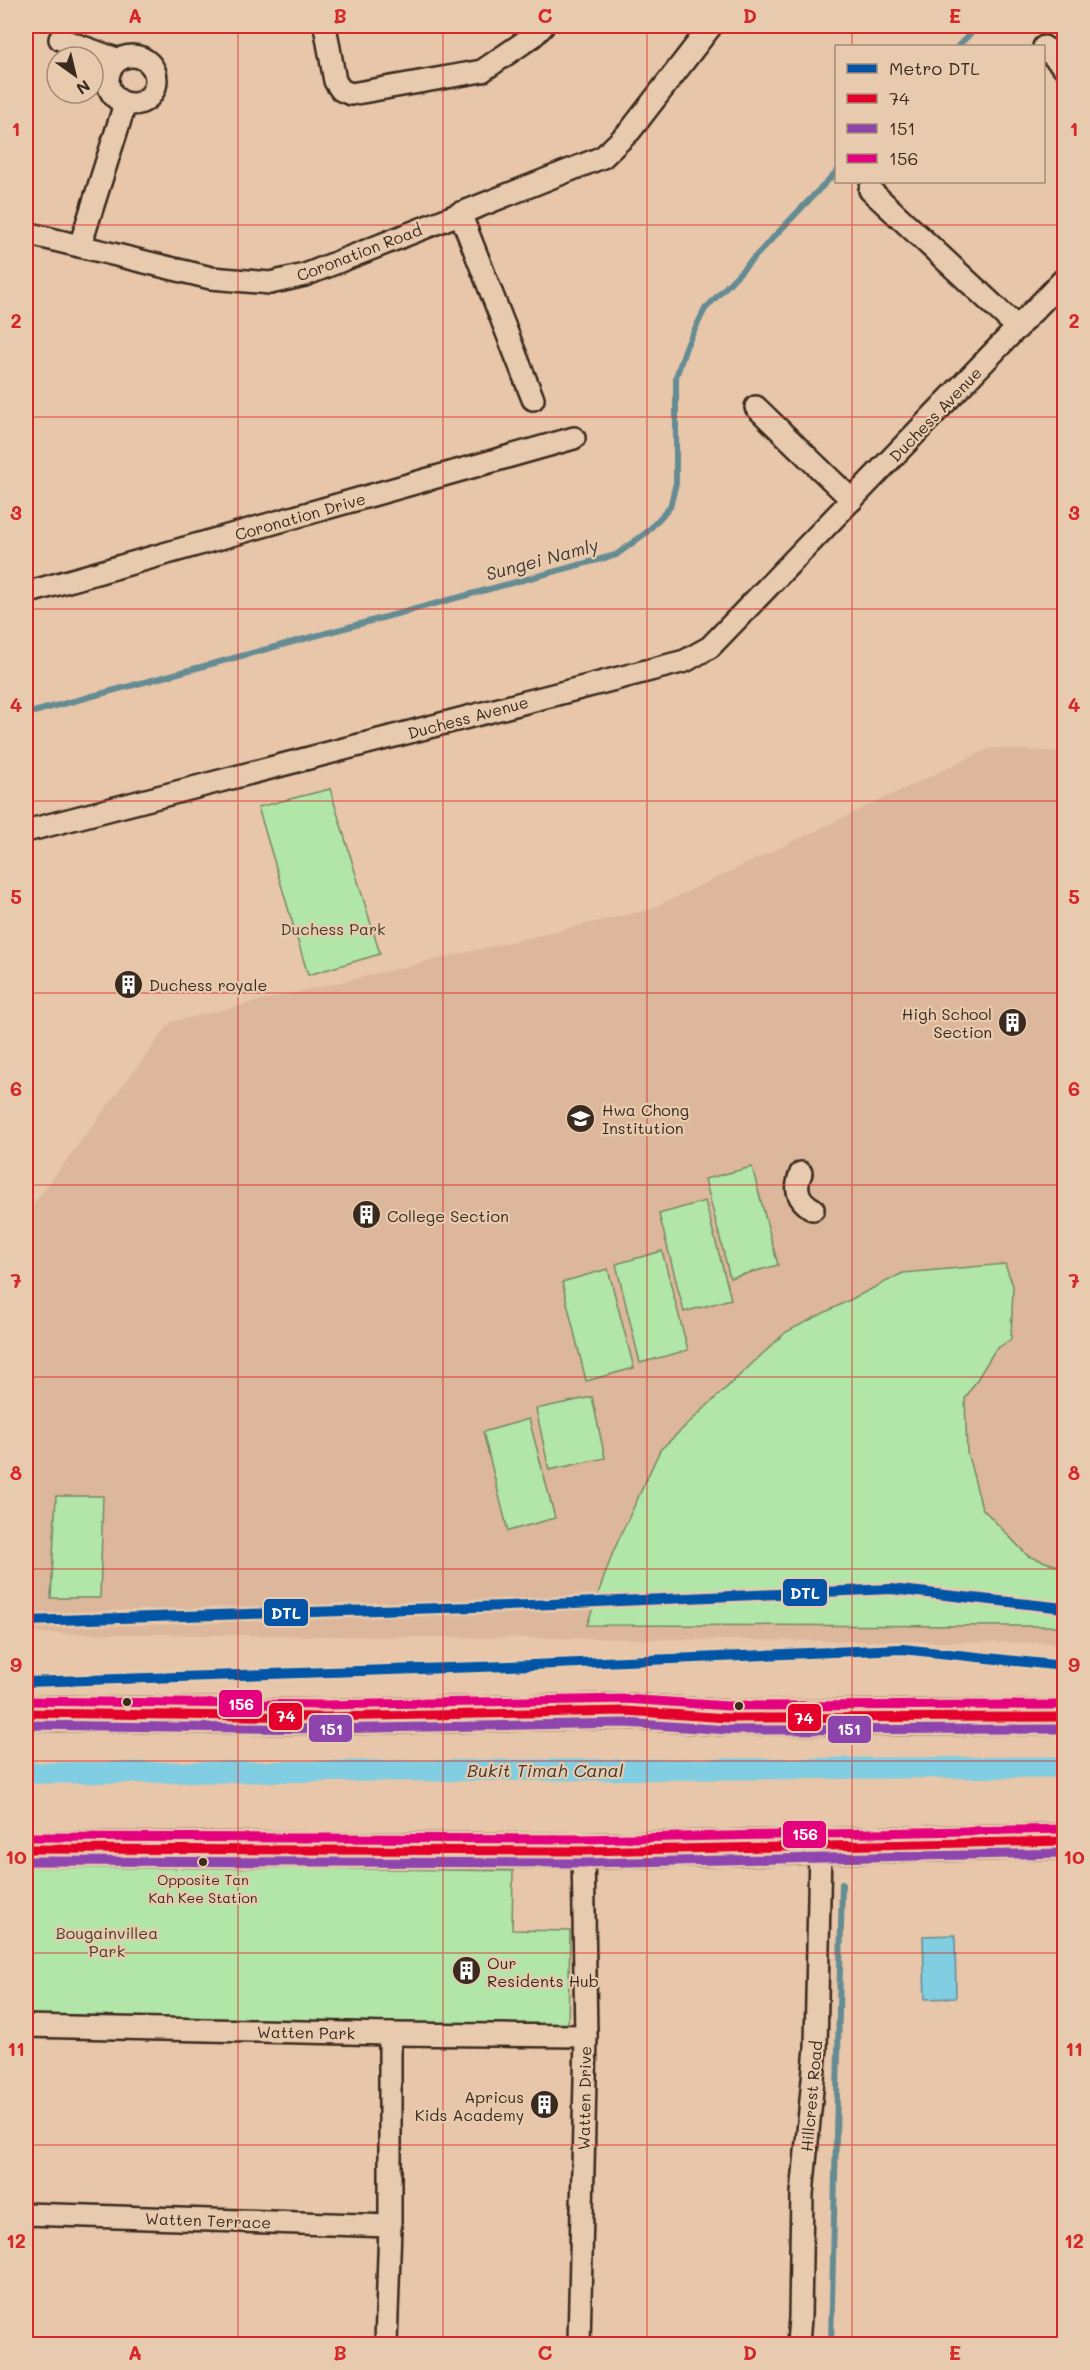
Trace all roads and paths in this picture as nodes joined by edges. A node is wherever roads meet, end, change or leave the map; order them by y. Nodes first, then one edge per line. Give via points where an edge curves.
1 (325, 26) edge
2 (543, 26) edge
3 (711, 26) edge
4 (60, 39) dead end
5 (1045, 49) edge
6 (119, 60) junction
7 (1065, 67) edge
8 (125, 104) junction
9 (870, 190) dead end
10 (460, 213) junction
11 (26, 232) edge
12 (80, 246) junction
13 (1065, 279) edge
14 (1018, 328) junction
15 (533, 399) dead end
16 (756, 407) dead end
17 (574, 438) dead end
18 (852, 500) junction
19 (26, 593) edge
20 (26, 831) edge
21 (801, 1173) dead end
22 (813, 1209) dead end
23 (26, 1713) edge
24 (1065, 1717) edge
25 (1065, 1841) edge
26 (820, 1847) junction
27 (26, 1849) edge
28 (583, 1851) junction
29 (26, 2026) edge
30 (390, 2034) junction
31 (586, 2036) junction
32 (26, 2214) edge
33 (390, 2226) junction
34 (386, 2344) edge
35 (579, 2344) edge
36 (798, 2344) edge

1 - 2 street via 335,81 341,90 351,94 482,71
3 - 10 street, Coronation Road via 630,131 603,157
4 - 6 street
5 - 7 street
6 - 8 street via 110,70 108,84 114,97
6 - 8 street via 142,58 155,71 155,89 150,97 135,105
8 - 12 street
9 - 14 street
10 - 12 street, Coronation Road via 305,275 270,283 211,278
10 - 15 street
11 - 12 street, Coronation Road
13 - 14 street, Duchess Avenue
14 - 18 street, Duchess Avenue
16 - 18 street
17 - 19 street, Coronation Drive
18 - 20 street, Duchess Avenue via 711,647 685,661
21 - 22 street via 798,1194
23 - 24 highway via 336,1717 625,1711 739,1718
25 - 26 highway
26 - 28 highway
26 - 36 street, Hillcrest Road via 816,2048 802,2194
27 - 28 highway
28 - 31 street, Watten Drive
29 - 30 street, Watten Park
30 - 31 street, Watten Park
30 - 33 street
31 - 35 street, Watten Drive
32 - 33 street, Watten Terrace
33 - 34 street

